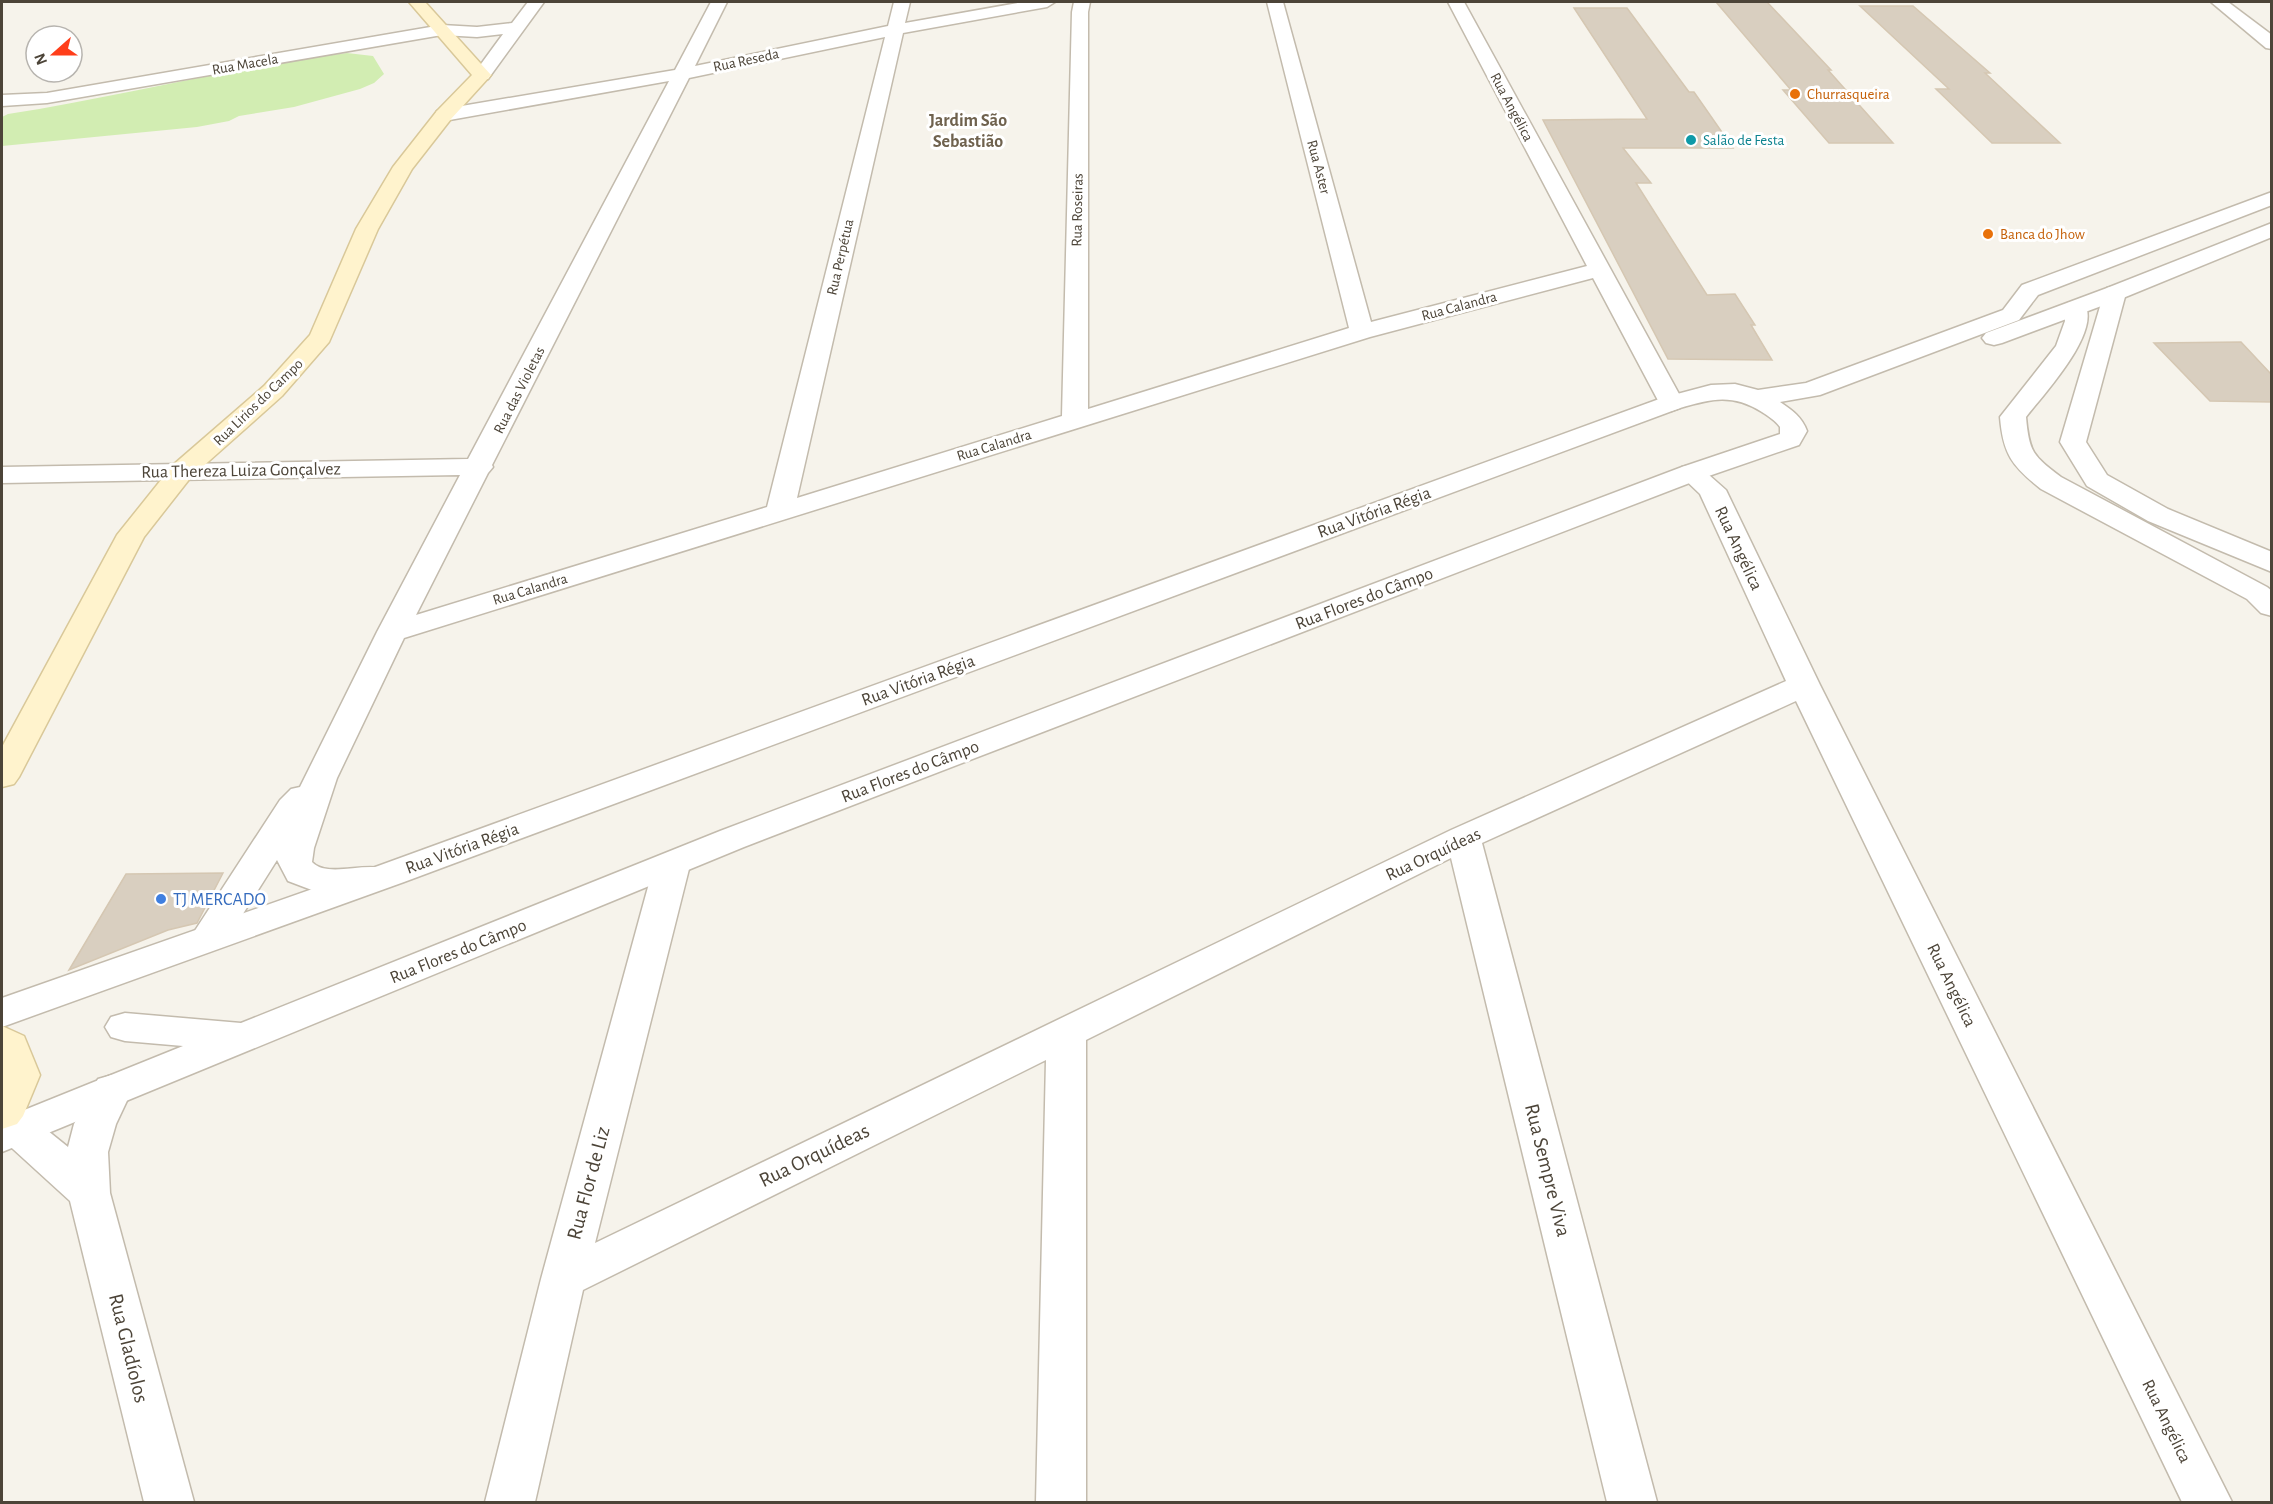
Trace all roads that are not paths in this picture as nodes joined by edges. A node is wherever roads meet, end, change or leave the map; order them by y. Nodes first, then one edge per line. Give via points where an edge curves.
1 (417, 2) edge
2 (536, 2) edge
3 (719, 2) edge
4 (902, 2) edge
5 (1047, 2) edge
6 (1082, 2) edge
7 (1275, 2) edge
8 (1456, 2) edge
9 (2219, 2) edge
10 (516, 28) junction
11 (442, 30) junction
12 (894, 30) junction
13 (2271, 44) edge
14 (680, 74) junction
15 (482, 75) junction
16 (2, 101) edge
17 (444, 115) junction
18 (2271, 198) edge
19 (2271, 229) edge
20 (1599, 270) junction
21 (2030, 290) junction
22 (2115, 293) junction
23 (2076, 308) junction
24 (1362, 332) junction
25 (1671, 403) junction
26 (1775, 409) junction
27 (1075, 420) junction
28 (480, 467) junction
29 (183, 471) junction
30 (1691, 473) junction
31 (2, 475) edge
32 (780, 512) junction
33 (2271, 563) edge
34 (2271, 607) edge
35 (392, 632) junction
36 (1804, 685) junction
37 (2, 777) edge
38 (320, 778) junction
39 (1464, 838) junction
40 (672, 865) junction
41 (391, 874) junction
42 (208, 938) junction
43 (125, 1027) dead end
44 (1066, 1031) junction
45 (4, 1034) edge
46 (245, 1036) junction
47 (112, 1090) junction
48 (7, 1126) edge
49 (89, 1193) junction
50 (563, 1279) junction
51 (169, 1503) edge
52 (510, 1503) edge
53 (1061, 1503) edge
54 (1632, 1503) edge
55 (2207, 1503) edge

1 - 11 main road
2 - 10 street, Rua Lirios do Campo
3 - 14 street, Rua das Violetas
4 - 12 street, Rua Perpétua
5 - 12 street, Rua Reseda
6 - 27 street, Rua Roseiras
7 - 24 street, Rua Aster
8 - 20 street, Rua Angélica
9 - 13 street
10 - 11 street
10 - 15 street, Rua Lirios do Campo
11 - 15 main road
11 - 16 street, Rua Macela via 48,98
12 - 14 street, Rua Reseda
12 - 32 street, Rua Perpétua
14 - 17 street, Rua Reseda
14 - 28 street, Rua das Violetas
15 - 17 main road, Rua Lirios do Campo
17 - 29 main road, Rua Lirios do Campo via 403,167 367,229 321,338 273,391
18 - 21 street
19 - 22 street
20 - 24 street, Rua Calandra
20 - 25 street, Rua Angélica
21 - 23 street
21 - 26 street via 2011,315 1811,390
22 - 23 street
22 - 33 street via 2073,442 2097,480 2158,515
23 - 26 street
23 - 34 street via 2077,321 2067,347 2013,417 2016,451 2050,483 2257,593
24 - 27 street, Rua Calandra
25 - 26 street, Rua Vitória Régia via 1707,392 1737,390
25 - 41 street, Rua Vitória Régia
26 - 30 street, Rua Flores do Câmpo via 1794,431 1790,439
27 - 32 street, Rua Calandra
28 - 29 street, Rua Thereza Luiza Gonçalvez
28 - 35 street, Rua das Violetas
29 - 31 street, Rua Thereza Luiza Gonçalvez
29 - 37 main road, Rua Lirios do Campo via 131,535
30 - 36 street, Rua Angélica via 1712,490
30 - 40 street, Rua Flores do Câmpo
32 - 35 street, Rua Calandra
35 - 38 street, Rua das Violetas
36 - 39 street, Rua Orquídeas
36 - 55 street, Rua Angélica
38 - 41 street, Rua das Violetas via 296,848 294,862 301,873 325,883
38 - 42 street, Rua das Violetas via 292,808
39 - 44 street, Rua Orquídeas
39 - 54 street, Rua Sempre Viva
40 - 46 street, Rua Flores do Câmpo
40 - 50 street, Rua Flor de Liz
41 - 42 street, Rua Vitória Régia
42 - 45 street, Rua Vitória Régia via 58,993
43 - 46 street
44 - 50 street, Rua Orquídeas
44 - 53 street
45 - 48 main road via 20,1075 9,1105
46 - 47 street, Rua Flores do Câmpo
47 - 48 street, Rua Flores do Câmpo
47 - 49 street, Rua Gladíolos via 95,1124 87,1152
48 - 49 street via 35,1142
49 - 51 street, Rua Gladíolos
50 - 52 street, Rua Flor de Liz

